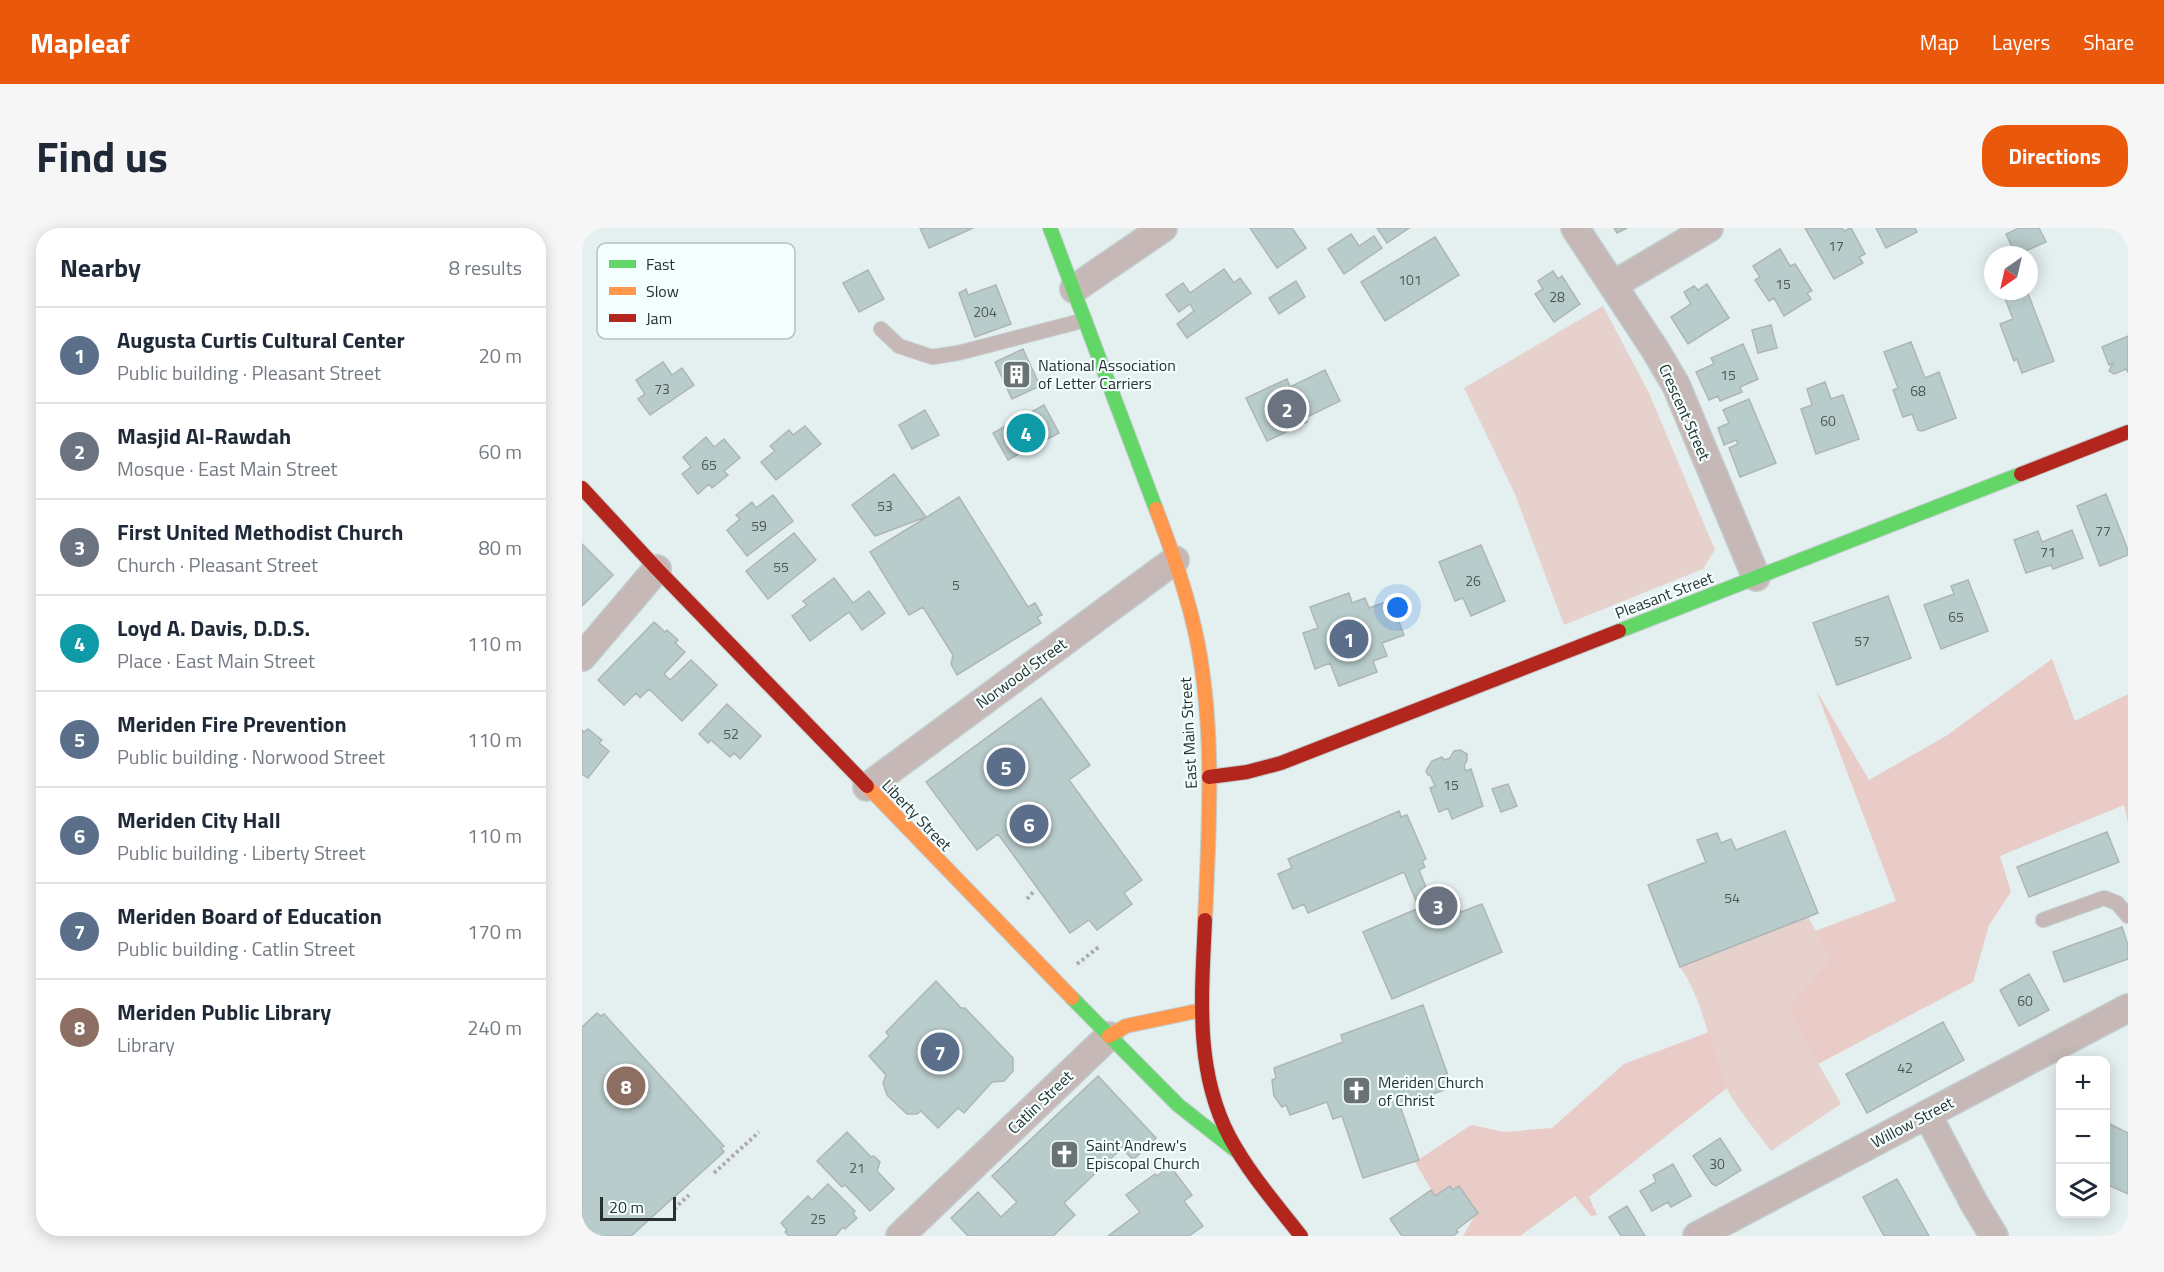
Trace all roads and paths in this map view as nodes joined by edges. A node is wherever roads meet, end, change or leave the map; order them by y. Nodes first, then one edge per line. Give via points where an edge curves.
1 (1050, 228) edge
2 (1163, 228) edge
3 (1575, 228) edge
4 (1709, 228) edge
5 (1613, 285) junction
6 (1074, 289) junction
7 (1085, 320) junction
8 (881, 329) dead end
9 (2128, 432) edge
10 (582, 488) edge
11 (1175, 560) junction
12 (657, 569) junction
13 (1756, 577) junction
14 (582, 657) edge
15 (1209, 777) junction
16 (867, 787) junction
17 (1035, 890) dead end
18 (1026, 899) dead end
19 (2128, 916) edge
20 (2043, 920) dead end
21 (1100, 946) dead end
22 (1071, 969) dead end
23 (2128, 1008) edge
24 (1202, 1010) junction
25 (1108, 1036) junction
26 (1927, 1113) junction
27 (759, 1132) dead end
28 (1239, 1152) junction
29 (714, 1173) dead end
30 (689, 1195) dead end
31 (674, 1209) dead end
32 (900, 1236) edge
33 (1301, 1236) edge
34 (1697, 1236) edge
35 (1994, 1236) edge

1 - 6 main road, East Main Street
2 - 6 street
3 - 5 street, Crescent Street
4 - 5 street
5 - 13 street, Crescent Street via 1676,385
6 - 7 main road, East Main Street
7 - 8 lane via 932,357 899,346
7 - 11 main road, East Main Street
9 - 13 main road, Pleasant Street
10 - 12 main road, Liberty Street
11 - 15 main road, East Main Street via 1200,656
11 - 16 street, Norwood Street
12 - 14 street
12 - 16 main road, Liberty Street
13 - 15 main road, Pleasant Street via 1281,764
15 - 24 main road, East Main Street
16 - 25 main road, Liberty Street
17 - 18 path
19 - 20 lane via 2117,903 2104,898
21 - 22 path
23 - 26 street, Willow Street
24 - 25 main road, Catlin Street via 1126,1026
24 - 28 main road, East Main Street via 1209,1083
25 - 28 main road, Liberty Street via 1178,1105
25 - 32 street, Catlin Street
26 - 34 street, Willow Street
26 - 35 street
27 - 29 path
28 - 33 main road, East Main Street
30 - 31 path

